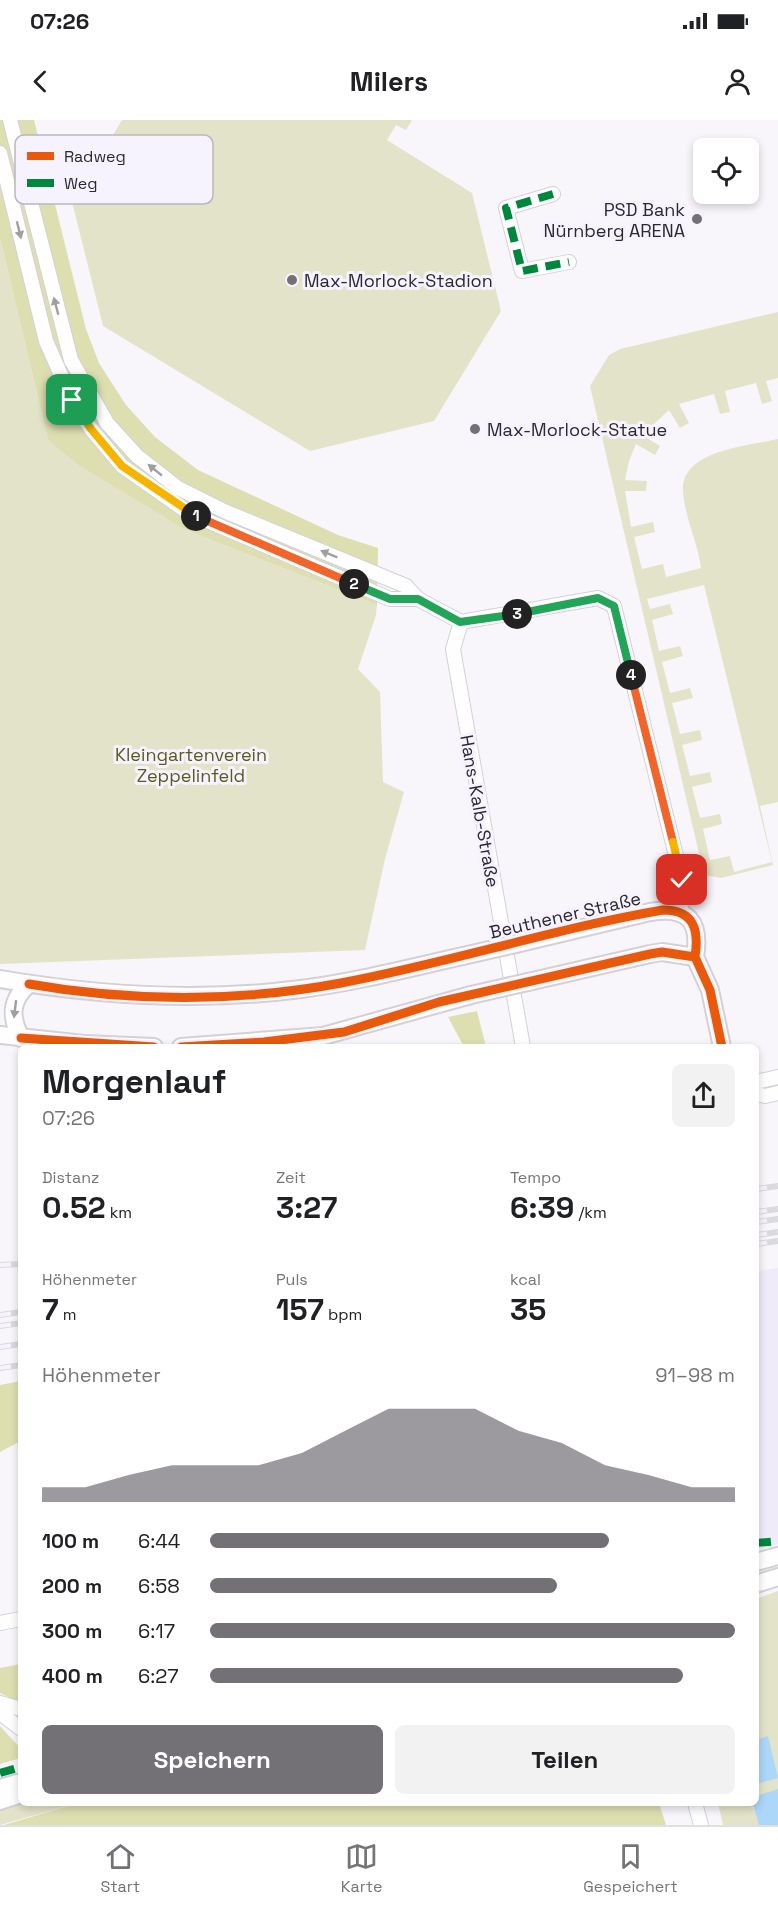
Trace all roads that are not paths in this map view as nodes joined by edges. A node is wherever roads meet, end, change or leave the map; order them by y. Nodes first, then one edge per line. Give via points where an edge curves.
1 (10, 120) edge
2 (15, 140) edge
3 (0, 153) edge
4 (553, 194) dead end
5 (31, 204) edge
6 (569, 262) dead end
7 (224, 511) junction
8 (217, 527) junction
9 (418, 599) junction
10 (460, 622) junction
11 (679, 913) junction
12 (695, 957) junction
13 (0, 979) edge
14 (29, 984) junction
15 (0, 1035) edge
16 (21, 1038) junction
17 (110, 1044) edge
18 (231, 1044) edge
19 (522, 1044) edge
20 (721, 1044) edge
21 (778, 1077) edge
22 (759, 1081) edge
23 (778, 1093) edge
24 (759, 1095) edge
25 (778, 1556) edge
26 (759, 1561) edge
27 (778, 1577) edge
28 (759, 1583) edge
29 (18, 1620) edge
30 (0, 1623) edge
31 (0, 1703) edge
32 (18, 1708) edge
33 (0, 1713) edge
34 (18, 1728) edge
35 (18, 1783) edge
36 (0, 1788) edge
37 (18, 1795) edge
38 (0, 1801) edge
39 (696, 1806) edge
40 (701, 1825) edge

2 -> 1 street
3 -> 8 street via 46,341 72,400 122,466 189,513
4 - 6 street via 506,208 522,271
7 -> 5 street via 178,488 137,456 107,423 71,360
7 - 8 street
9 -> 7 street via 406,586
8 - 9 street via 390,599
9 - 10 street
10 - 11 street via 598,598 614,606 685,892
10 - 19 street, Hans-Kalb-Straße via 453,649
11 - 12 main road via 693,922 699,935
11 - 14 main road, Beuthener Straße, bridge via 650,912 339,983 260,993 125,995
12 - 18 main road, bridge via 650,954 471,995 333,1034
12 - 20 main road via 710,990
13 - 14 main road, Beuthener Straße
14 -> 16 main road via 14,1002 13,1018
15 - 16 main road
16 - 17 main road
21 - 22 street
23 - 24 street
25 - 26 main road
27 - 28 main road
29 - 30 street
31 - 32 street
33 - 34 street
35 - 36 main road
37 - 38 main road
39 - 40 street

